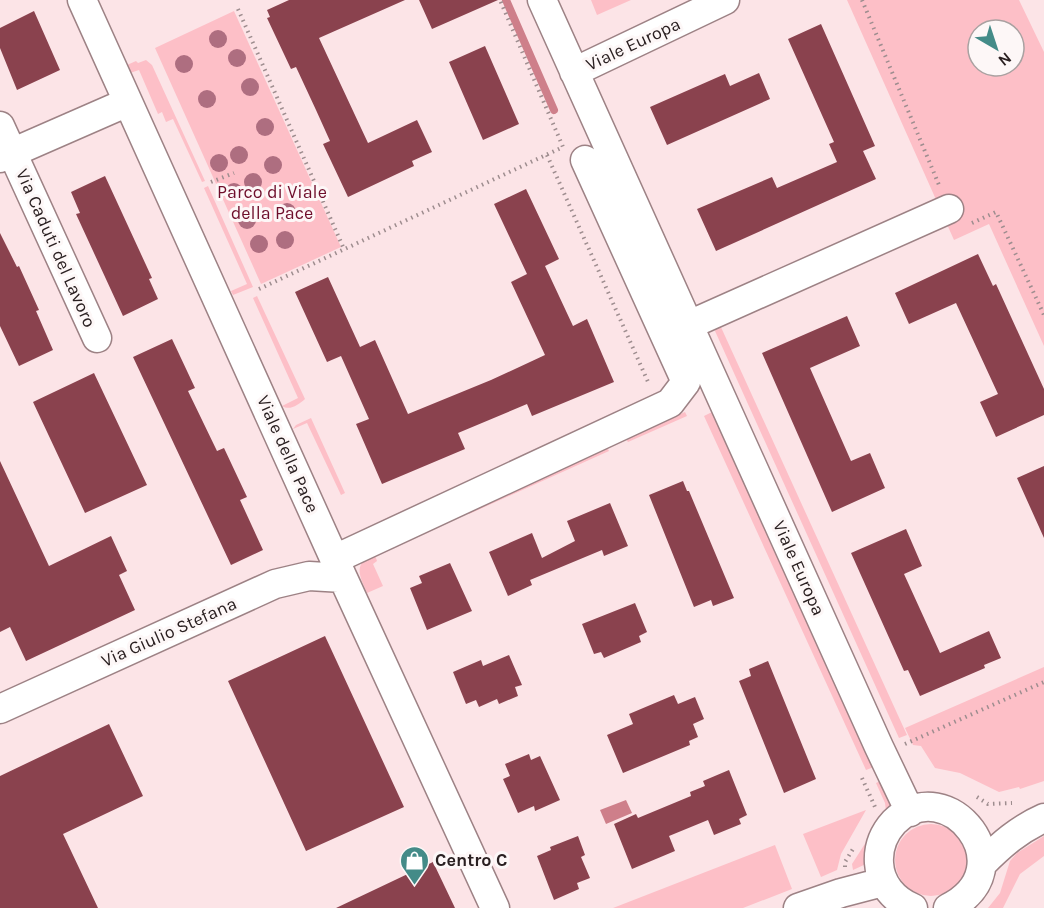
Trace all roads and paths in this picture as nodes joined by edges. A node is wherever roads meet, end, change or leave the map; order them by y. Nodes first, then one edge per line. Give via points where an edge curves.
1 (82, 0) edge
2 (500, 0) edge
3 (542, 0) edge
4 (724, 0) edge
5 (862, 0) edge
6 (238, 9) dead end
7 (574, 72) junction
8 (128, 102) junction
9 (0, 126) edge
10 (6, 155) edge
11 (547, 155) junction
12 (585, 160) dead end
13 (234, 172) dead end
14 (211, 182) dead end
15 (950, 209) junction
16 (344, 249) junction
17 (259, 289) dead end
18 (1044, 315) edge
19 (689, 325) junction
20 (97, 338) dead end
21 (662, 399) junction
22 (339, 568) junction
23 (1044, 682) edge
24 (0, 709) edge
25 (904, 744) dead end
26 (910, 812) junction
27 (1038, 821) edge
28 (969, 826) junction
29 (982, 864) junction
30 (883, 882) junction
31 (808, 906) edge
32 (495, 908) edge
33 (913, 908) edge
34 (948, 908) edge

1 - 8 street, Viale della Pace
2 - 11 path via 563,147
3 - 7 street, Viale Europa
4 - 7 street, Viale Europa
5 - 15 path
6 - 16 path
7 - 19 street, Viale Europa
8 - 10 street, Via Caduti del Lavoro
8 - 22 street, Viale della Pace
9 - 10 street, Via Caduti del Lavoro
10 - 20 street, Via Caduti del Lavoro
11 - 16 path
11 - 21 path
12 - 21 street via 686,382
13 - 14 path
15 - 18 path via 959,228 996,212
15 - 19 street
16 - 17 path
19 - 26 street, Viale Europa
21 - 22 street, Via Giulio Stefana
22 - 24 street, Via Giulio Stefana via 275,584
22 - 32 street, Viale della Pace
23 - 25 path
26 - 28 street via 923,808 942,810 960,817
26 - 30 street via 898,818 881,841 878,855
27 - 28 street
27 - 29 street via 1006,841
28 - 29 street via 977,837
29 - 34 street via 971,892
30 - 31 street via 841,892
30 - 33 street via 891,895

